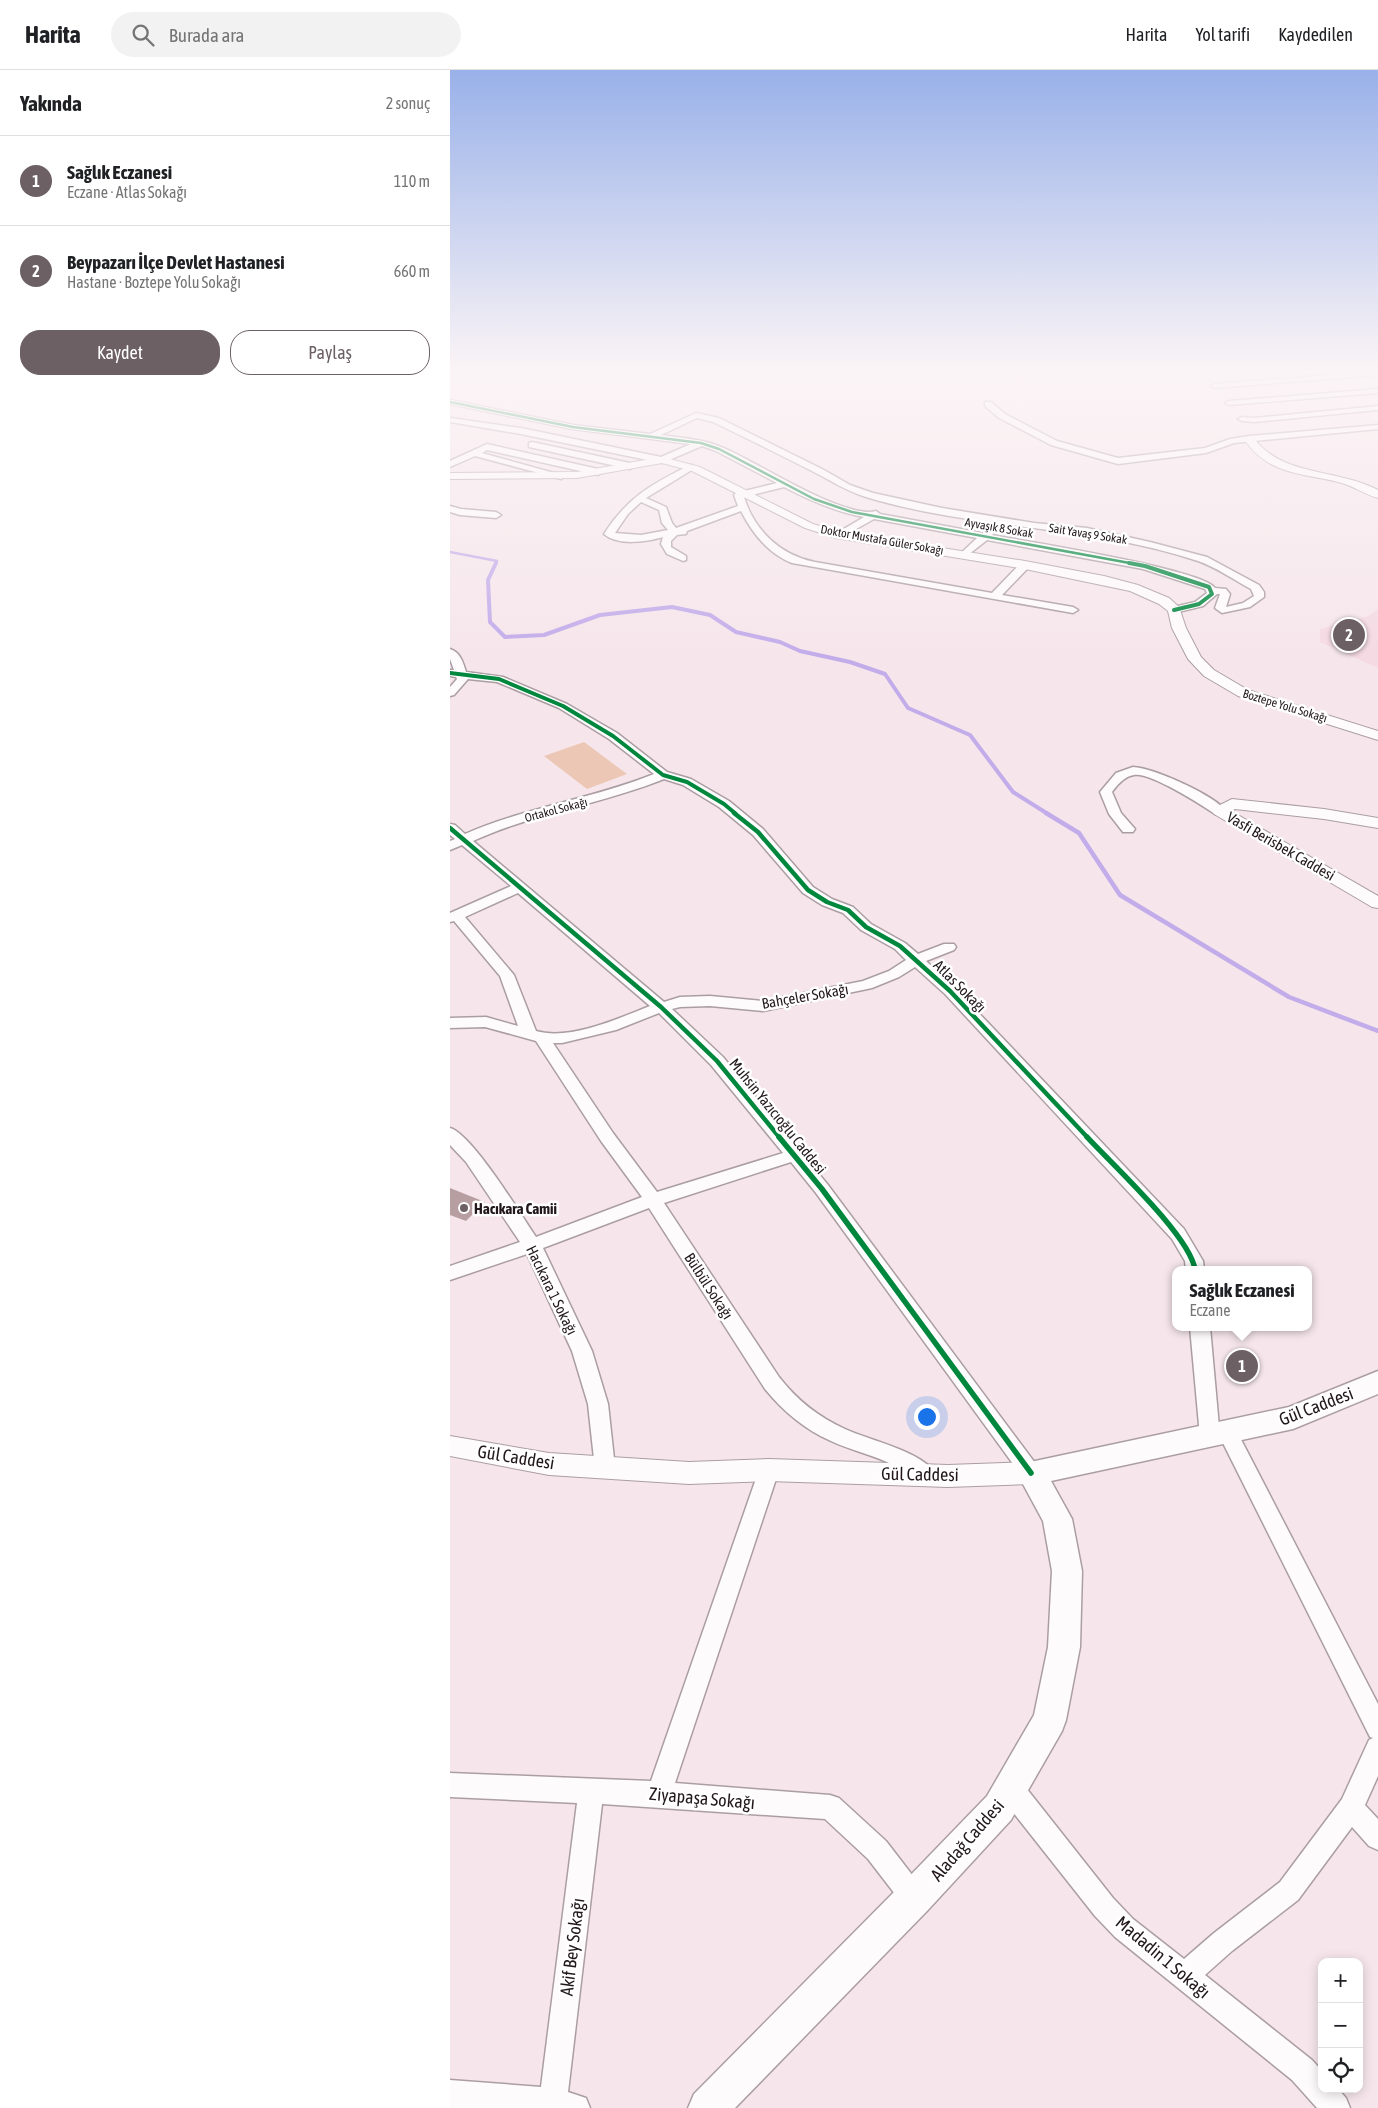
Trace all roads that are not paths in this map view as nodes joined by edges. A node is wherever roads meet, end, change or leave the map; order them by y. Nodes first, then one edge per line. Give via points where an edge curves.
1 (484, 467) edge
2 (527, 467) edge
3 (576, 467) edge
4 (624, 467) edge
5 (688, 467) edge
6 (752, 467) edge
7 (811, 467) edge
8 (1288, 467) edge
9 (691, 468) junction
10 (598, 472) junction
11 (450, 476) edge
12 (503, 476) junction
13 (561, 476) junction
14 (784, 484) junction
15 (745, 493) junction
16 (1378, 495) edge
17 (638, 498) junction
18 (897, 502) junction
19 (744, 507) junction
20 (450, 509) edge
21 (496, 515) dead end
22 (870, 517) junction
23 (1005, 521) junction
24 (674, 532) junction
25 (693, 533) dead end
26 (840, 535) junction
27 (986, 536) junction
28 (964, 554) junction
29 (684, 558) dead end
30 (1026, 565) junction
31 (1211, 591) junction
32 (995, 596) junction
33 (1073, 610) dead end
34 (1174, 610) junction
35 (450, 652) edge
36 (456, 673) edge
37 (450, 692) edge
38 (1378, 736) edge
39 (662, 775) junction
40 (1220, 811) junction
41 (1378, 823) edge
42 (450, 828) edge
43 (1128, 829) dead end
44 (457, 842) edge
45 (521, 887) junction
46 (1378, 902) edge
47 (454, 917) edge
48 (949, 946) dead end
49 (916, 960) junction
50 (661, 1007) junction
51 (450, 1023) edge
52 (536, 1036) junction
53 (450, 1134) edge
54 (794, 1156) junction
55 (653, 1200) junction
56 (532, 1245) junction
57 (1195, 1266) edge
58 (450, 1273) edge
59 (1201, 1331) edge
60 (1378, 1382) edge
61 (1218, 1434) junction
62 (450, 1446) edge
63 (605, 1468) junction
64 (769, 1470) junction
65 (1030, 1473) junction
66 (926, 1475) junction
67 (1378, 1730) edge
68 (1378, 1748) edge
69 (450, 1785) edge
70 (1010, 1788) junction
71 (591, 1791) junction
72 (659, 1795) junction
73 (1351, 1808) junction
74 (1378, 1837) edge
75 (914, 1898) junction
76 (1184, 1976) junction
77 (450, 2094) edge
78 (565, 2105) edge
79 (708, 2108) edge
80 (1336, 2108) edge

1 - 12 street via 503,472
2 - 13 street
3 - 10 street
4 - 10 street
5 - 9 street, Doktor Mustafa Güler Sokağı
6 - 14 street, Ayvaşık 8 Sokak
7 - 18 street, Sait Yavaş 9 Sokak via 847,487
8 - 16 street via 1346,481
9 - 15 street, Doktor Mustafa Güler Sokağı
9 - 17 street
10 - 13 street
11 - 12 street
12 - 13 street
14 - 15 street
14 - 22 street, Ayvaşık 8 Sokak via 829,505
15 - 19 street via 739,495
15 - 26 street, Doktor Mustafa Güler Sokağı via 808,526
17 - 24 street via 660,506
17 - 24 street via 609,534 640,538
18 - 22 street
18 - 23 street, Sait Yavaş 9 Sokak
19 - 24 street
19 - 32 street via 771,545 786,557
20 - 21 street
22 - 26 street
22 - 27 street, Ayvaşık 8 Sokak
23 - 27 street
23 - 31 street, Sait Yavaş 9 Sokak via 1087,531 1186,553 1255,587 1259,597 1245,605 1222,610 1225,594
24 - 25 street
24 - 29 street via 666,540 666,547
26 - 28 street, Doktor Mustafa Güler Sokağı
27 - 28 street
27 - 31 street, Ayvaşık 8 Sokak via 1144,566 1197,582
28 - 30 street, Doktor Mustafa Güler Sokağı
30 - 32 street
30 - 34 street, Doktor Mustafa Güler Sokağı via 1134,588 1164,601
31 - 34 street via 1212,594 1199,604
32 - 33 street
34 - 38 street, Boztepe Yolu Sokağı via 1178,628 1195,659 1225,684 1242,693
35 - 36 street via 457,660
36 - 37 street via 462,680
36 - 39 street via 499,679 563,706 613,736
39 - 44 street, Ortakol Sokağı
39 - 49 street, Atlas Sokağı via 687,782 724,804 758,832 808,890 848,910 866,927 900,946
40 - 41 street, Vasfi Berisbek Caddesi via 1232,804
40 - 43 street via 1179,788 1141,771 1132,771 1113,782 1106,792 1115,814
40 - 46 street, Vasfi Berisbek Caddesi
42 - 44 street, Muhsin Yazıcıoğlu Caddesi
44 - 45 street, Muhsin Yazıcıoğlu Caddesi
45 - 47 street
45 - 50 street, Muhsin Yazıcıoğlu Caddesi
47 - 52 street, Bülbül Sokağı via 507,975
48 - 49 street, Bahçeler Sokağı
49 - 50 street, Bahçeler Sokağı via 867,985 796,1000 763,1006 710,1001 680,1002
49 - 57 street, Atlas Sokağı via 950,991 1178,1234
50 - 52 street, Bahçeler Sokağı via 603,1029 562,1038
50 - 54 street, Muhsin Yazıcıoğlu Caddesi via 717,1061
51 - 52 street, Bahçeler Sokağı via 486,1022
52 - 55 street, Bülbül Sokağı
53 - 56 street, Hacıkara 1 Sokağı via 472,1158
54 - 55 street
54 - 65 street, Muhsin Yazıcıoğlu Caddesi
55 - 56 street
55 - 66 street, Bülbül Sokağı via 787,1402 837,1435 897,1457
56 - 58 street
56 - 63 street, Hacıkara 1 Sokağı via 582,1351 598,1404
59 - 61 street
60 - 61 main road, Gül Caddesi via 1293,1418
61 - 65 main road, Gül Caddesi
61 - 67 street
62 - 63 street, Gül Caddesi via 549,1464
63 - 64 street, Gül Caddesi via 690,1473
64 - 66 street, Gül Caddesi
64 - 72 street
65 - 66 street, Gül Caddesi
65 - 70 main road, Aladağ Caddesi via 1057,1519 1067,1571 1064,1647 1050,1720
68 - 73 street
69 - 71 street, Ziyapaşa Sokağı
70 - 75 main road, Aladağ Caddesi via 999,1808
70 - 76 street, Madadin 1 Sokağı via 1104,1907 1124,1928
71 - 72 street, Ziyapaşa Sokağı
71 - 78 street, Akif Bey Sokağı
72 - 75 street, Ziyapaşa Sokağı via 830,1807 877,1850
73 - 74 street
73 - 76 street via 1288,1890
75 - 79 main road, Aladağ Caddesi
76 - 80 street, Madadin 1 Sokağı via 1302,2070
77 - 78 street

